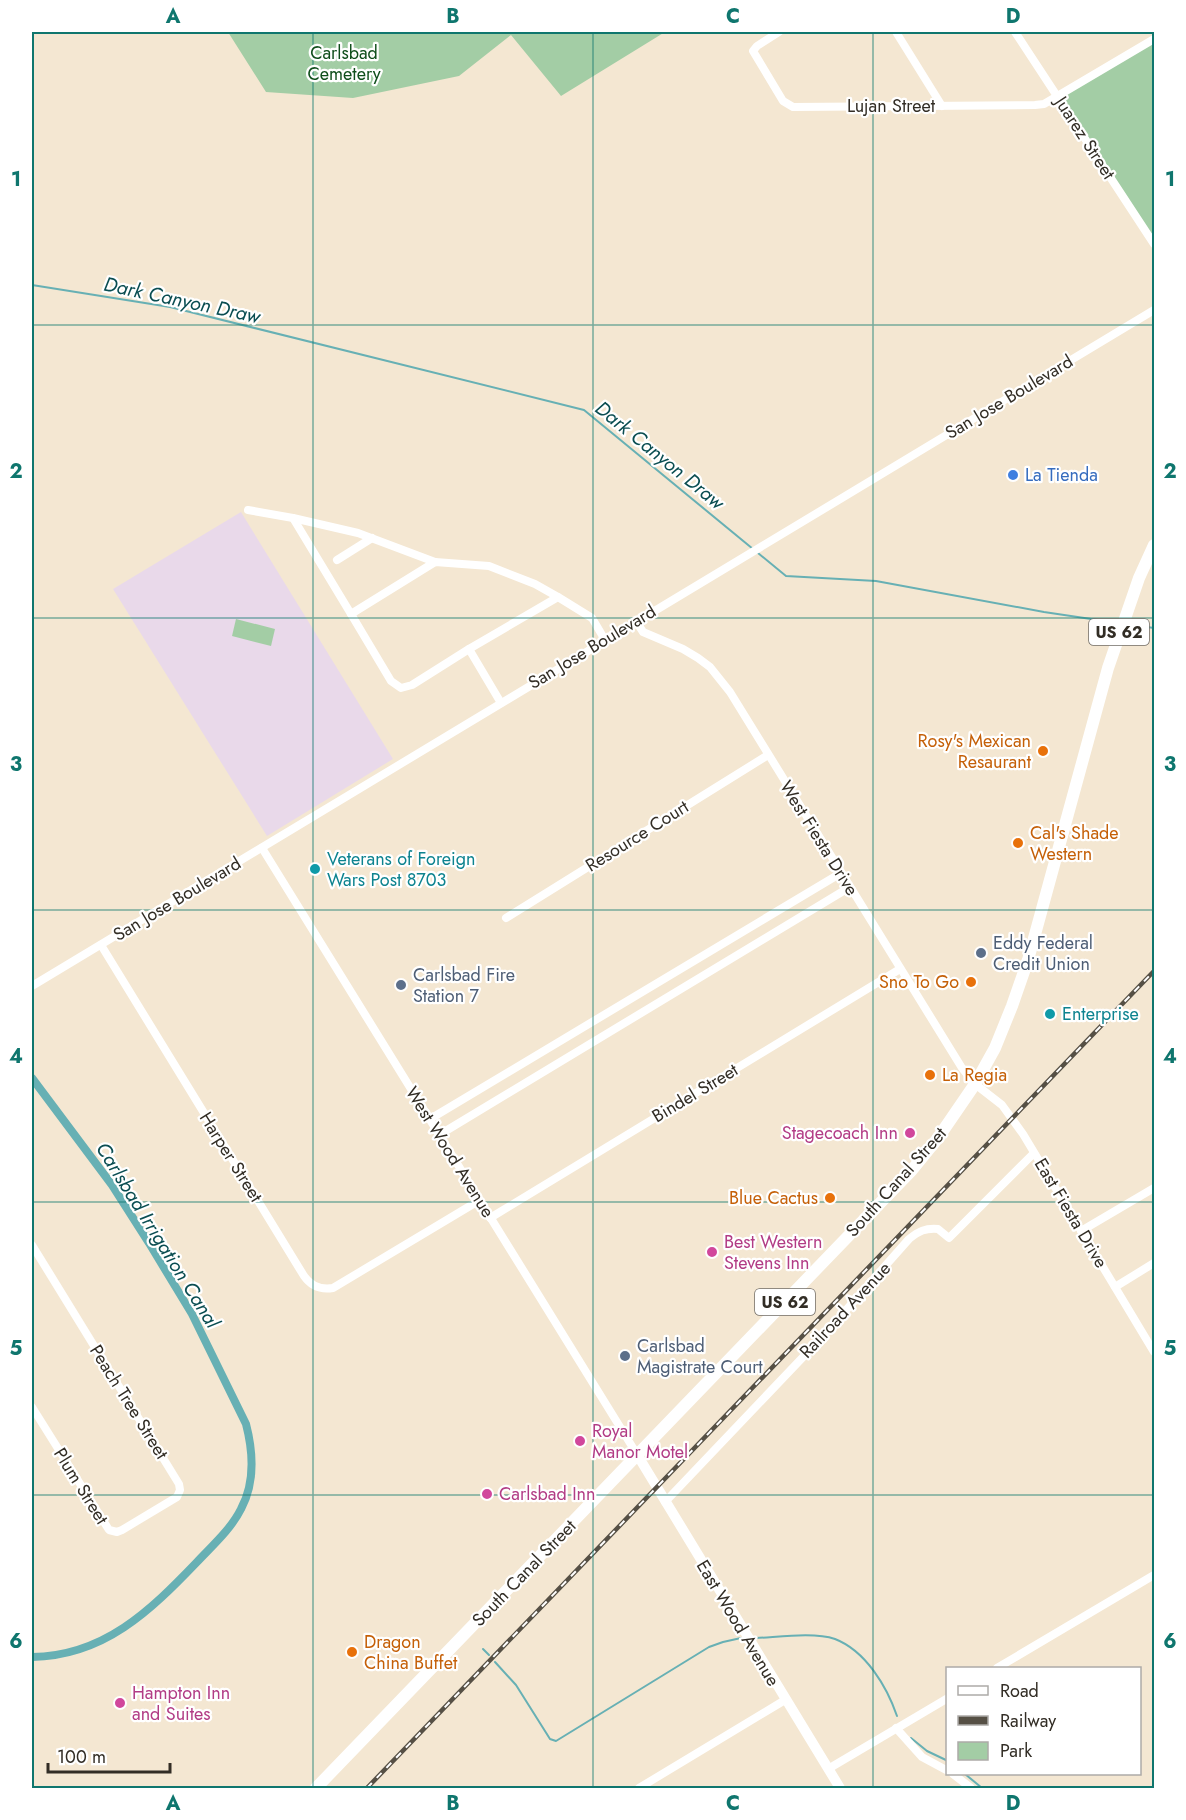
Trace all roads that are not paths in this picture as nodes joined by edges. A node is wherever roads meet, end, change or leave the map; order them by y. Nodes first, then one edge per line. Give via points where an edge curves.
1 (779, 32) edge
2 (896, 32) edge
3 (1015, 32) edge
4 (1155, 39) edge
5 (1057, 96) junction
6 (942, 106) junction
7 (1155, 244) edge
8 (1155, 310) edge
9 (248, 510) dead end
10 (293, 518) junction
11 (372, 538) junction
12 (1154, 547) edge
13 (336, 560) dead end
14 (435, 562) junction
15 (558, 597) junction
16 (351, 614) junction
17 (636, 621) junction
18 (605, 640) junction
19 (470, 649) junction
20 (501, 703) junction
21 (768, 755) junction
22 (262, 848) junction
23 (841, 873) junction
24 (850, 887) junction
25 (506, 918) dead end
26 (101, 945) junction
27 (900, 969) junction
28 (32, 986) edge
29 (975, 1084) junction
30 (430, 1119) junction
31 (439, 1135) junction
32 (1034, 1153) junction
33 (1155, 1188) edge
34 (480, 1200) junction
35 (490, 1218) junction
36 (1081, 1231) junction
37 (32, 1245) edge
38 (41, 1260) junction
39 (1155, 1263) edge
40 (32, 1266) edge
41 (1115, 1287) junction
42 (1155, 1352) edge
43 (32, 1409) edge
44 (638, 1456) junction
45 (665, 1502) junction
46 (113, 1531) joint
47 (1155, 1575) edge
48 (999, 1667) edge
49 (946, 1699) edge
50 (785, 1700) junction
51 (896, 1728) junction
52 (828, 1769) junction
53 (946, 1770) edge
54 (955, 1775) edge
55 (650, 1786) edge
56 (316, 1788) edge
57 (639, 1788) edge
58 (840, 1788) edge
59 (971, 1788) edge

1 - 6 street, Lujan Street via 753,51 783,101 793,107
2 - 6 street
3 - 5 street, Juarez Street
4 - 5 street, Lujan Street
5 - 6 street, Lujan Street via 1035,105
5 - 7 street, Juarez Street
8 - 17 street, San Jose Boulevard
9 - 10 street
10 - 11 street
10 - 16 street
11 - 13 street
11 - 14 street
12 - 29 highway, South Canal Street / US 62 via 1127,609 1093,718 1020,987
14 - 15 street via 489,566
14 - 16 street
15 - 18 street via 592,618
15 - 19 street
16 - 19 street via 400,688
17 - 18 street, San Jose Boulevard
17 - 21 street, West Fiesta Drive via 643,632 683,649 710,667
18 - 20 street, San Jose Boulevard
19 - 20 street
20 - 22 street, San Jose Boulevard
21 - 23 street, West Fiesta Drive
21 - 25 street, Resource Court
22 - 26 street, San Jose Boulevard
22 - 30 street, West Wood Avenue
23 - 24 street, West Fiesta Drive
23 - 30 street
24 - 27 street, West Fiesta Drive
24 - 31 street
26 - 28 street, San Jose Boulevard
26 - 34 street, Harper Street via 308,1281 323,1289 333,1288
27 - 29 street, West Fiesta Drive
27 - 35 street, Bindel Street
29 - 32 street, East Fiesta Drive via 1002,1105
29 - 44 highway, South Canal Street / US 62 via 912,1170
30 - 31 street, West Wood Avenue
31 - 34 street, West Wood Avenue
32 - 36 street, East Fiesta Drive
32 - 45 street, Railroad Avenue via 949,1238 938,1228 926,1228 909,1239
33 - 36 street
34 - 35 street, West Wood Avenue
35 - 44 street, West Wood Avenue
36 - 41 street, East Fiesta Drive
37 - 38 street, Peach Tree Street
38 - 40 street
38 - 46 street, Peach Tree Street via 179,1484 180,1490 172,1501 122,1530
39 - 41 street
41 - 42 street, East Fiesta Drive
43 - 46 street, Plum Street via 105,1526
44 - 45 main road, East Wood Avenue
44 - 56 highway, South Canal Street / US 62
45 - 50 main road, East Wood Avenue
47 - 48 street
49 - 51 street
50 - 52 main road, East Wood Avenue
50 - 55 street
51 - 52 street
51 - 53 street via 922,1757
52 - 58 main road, East Wood Avenue
54 - 59 street
55 - 57 street

